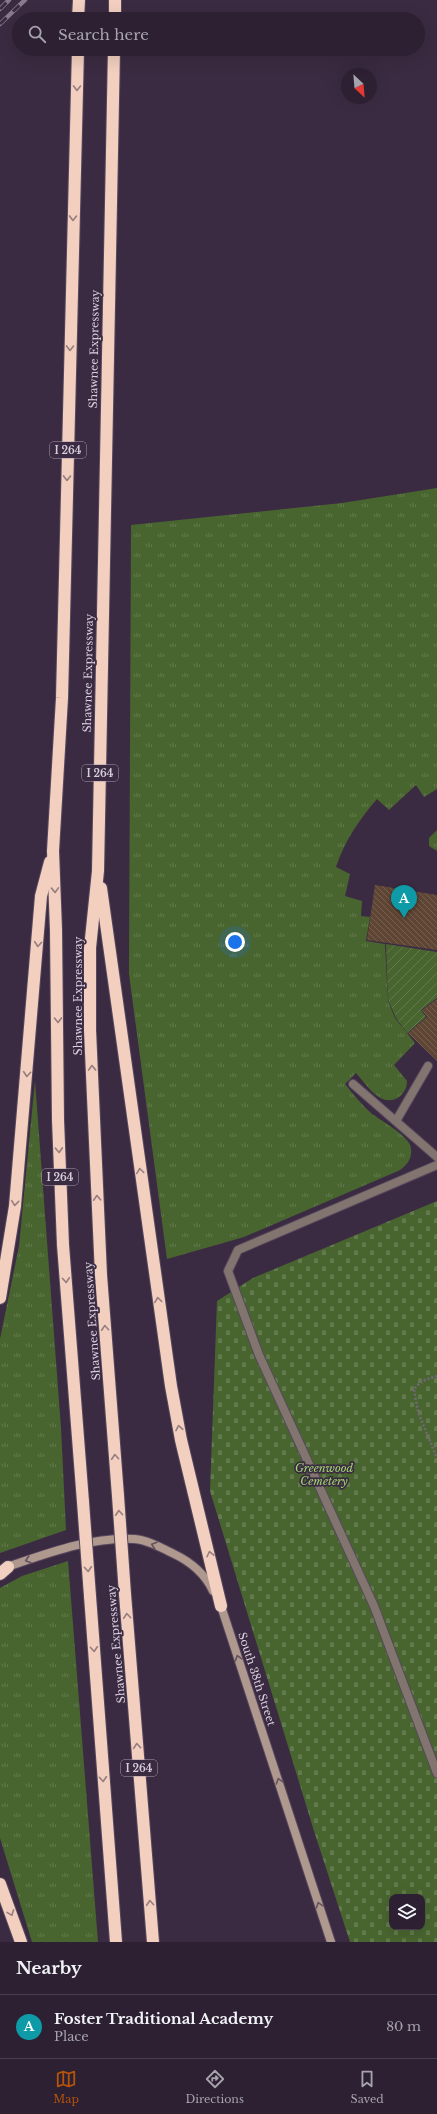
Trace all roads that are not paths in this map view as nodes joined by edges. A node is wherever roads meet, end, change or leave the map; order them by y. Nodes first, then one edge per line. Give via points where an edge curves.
1 (79, 0) edge
2 (115, 0) edge
3 (78, 12) edge
4 (115, 12) edge
5 (78, 56) edge
6 (114, 56) edge
7 (53, 851) junction
8 (98, 871) junction
9 (428, 1066) dead end
10 (353, 1084) dead end
11 (396, 1121) junction
12 (437, 1157) edge
13 (437, 1165) edge
14 (0, 1298) edge
15 (3, 1570) edge
16 (221, 1606) junction
17 (437, 1773) edge
18 (0, 1884) edge
19 (20, 1942) edge
20 (116, 1942) edge
21 (153, 1942) edge
22 (331, 1942) edge

1 - 3 highway
2 - 4 highway
5 -> 7 highway, Shawnee Expressway / I 264 via 62,698
6 - 8 highway, Shawnee Expressway / I 264
7 -> 14 highway via 41,896 15,1206
7 -> 20 highway, Shawnee Expressway / I 264, bridge via 63,1245
16 -> 8 highway via 181,1440 171,1386
21 -> 8 highway, Shawnee Expressway / I 264, bridge via 101,1275 90,1030 90,948
9 - 11 lane
10 - 11 lane
11 - 12 lane
13 - 17 lane via 238,1250 228,1271 259,1355 374,1606
16 -> 15 main road, South 38th Street via 209,1582 190,1562 157,1545 135,1539 104,1541 57,1551
22 -> 16 main road, South 38th Street
18 -> 19 highway

